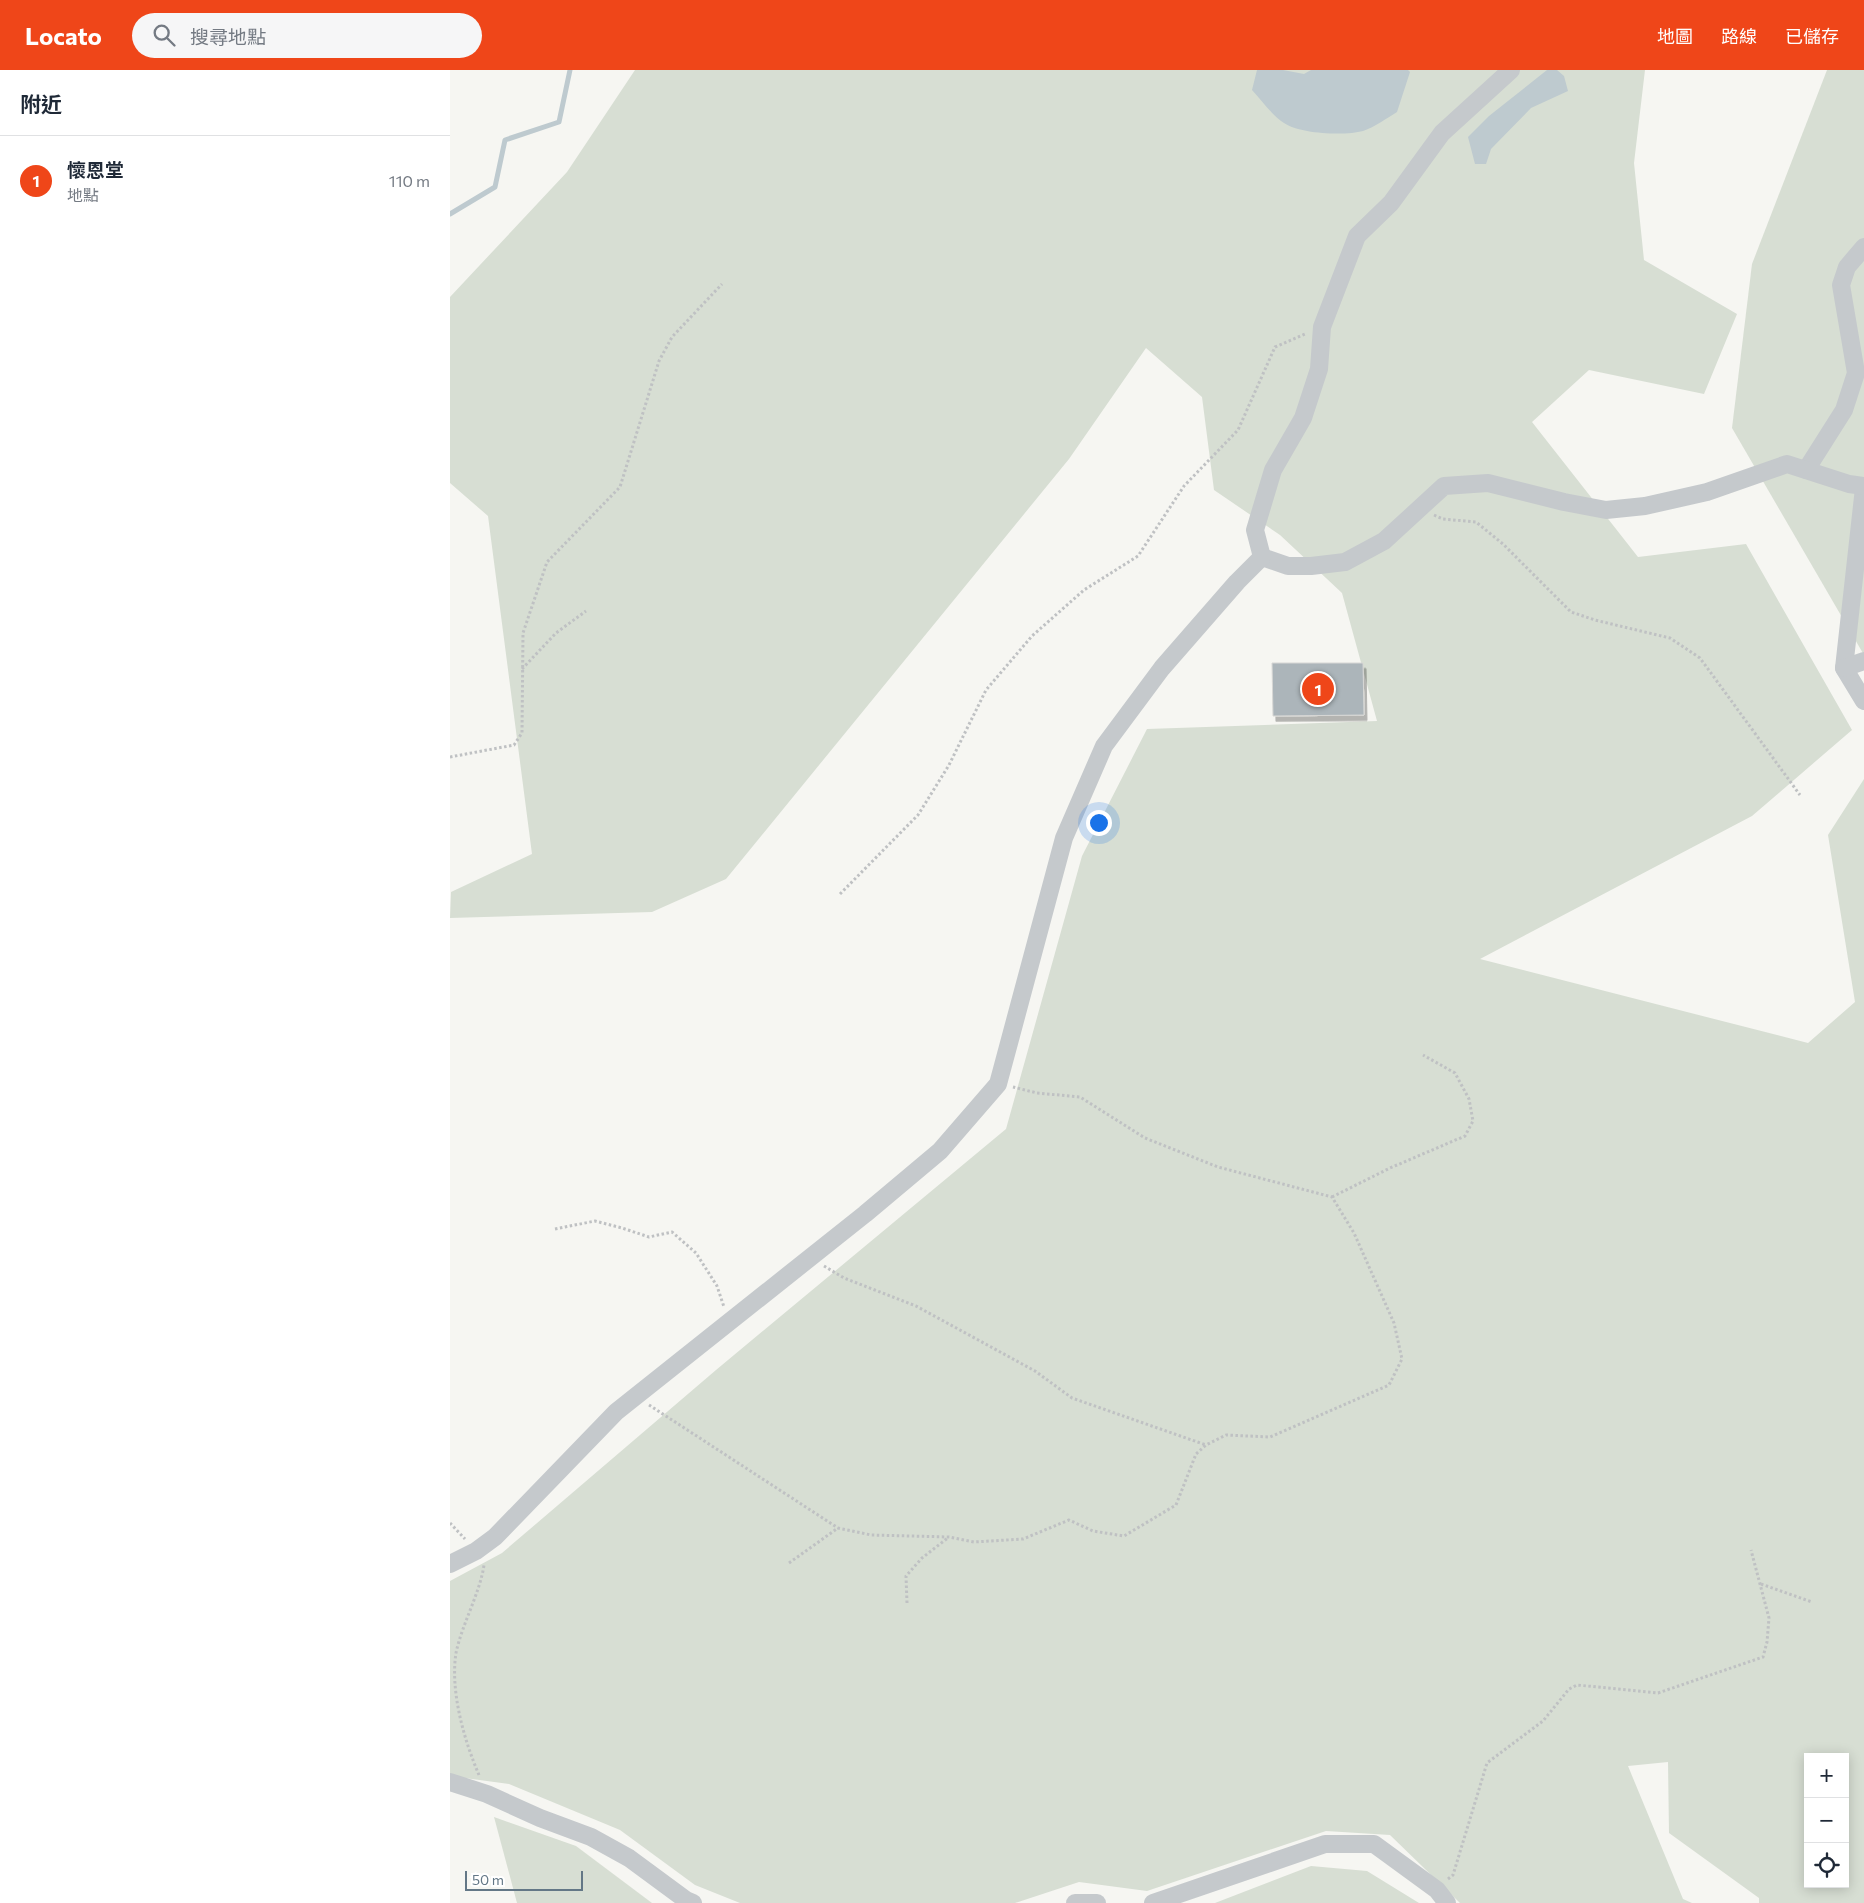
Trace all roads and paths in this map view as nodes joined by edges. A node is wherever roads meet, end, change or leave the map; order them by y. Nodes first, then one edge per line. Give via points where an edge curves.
1 (1511, 70) edge
2 (1864, 247) edge
3 (722, 284) dead end
4 (1322, 326) junction
5 (1806, 470) junction
6 (1864, 487) edge
7 (1420, 509) junction
8 (1262, 557) junction
9 (586, 611) dead end
10 (1864, 661) edge
11 (522, 668) junction
12 (1844, 668) junction
13 (1864, 701) edge
14 (450, 757) edge
15 (1800, 795) dead end
16 (840, 894) dead end
17 (1423, 1055) dead end
18 (998, 1084) junction
19 (1332, 1198) junction
20 (555, 1229) dead end
21 (810, 1258) junction
22 (729, 1322) junction
23 (635, 1397) junction
24 (1206, 1445) junction
25 (450, 1523) edge
26 (838, 1528) junction
27 (949, 1537) junction
28 (480, 1547) junction
29 (1751, 1550) dead end
30 (789, 1563) dead end
31 (450, 1564) edge
32 (1760, 1584) junction
33 (1812, 1602) dead end
34 (907, 1603) dead end
35 (450, 1782) edge
36 (487, 1794) junction
37 (1442, 1897) edge
38 (693, 1903) edge
39 (1074, 1903) edge
40 (1097, 1903) edge
41 (1153, 1903) edge

1 - 4 lane via 1442,134 1391,203 1357,236
2 - 5 lane via 1847,267 1841,286 1856,373 1844,410
3 - 11 path via 672,337 659,361 620,487 547,562 523,634
4 - 8 lane via 1319,369 1303,418 1273,470 1255,530
4 - 16 path via 1275,347 1238,430 1184,486 1138,556 1084,590 1032,636 986,690 949,765 918,815
5 - 6 lane
5 - 7 lane via 1787,464 1707,492 1646,506 1606,510 1488,483 1444,486
6 - 12 lane
7 - 8 lane via 1384,541 1345,562 1288,566
7 - 15 path via 1443,519 1476,522 1503,544 1571,612 1670,638 1700,658
8 - 18 lane via 1162,668 1104,746 1064,838
9 - 11 path via 556,633
10 - 12 lane
11 - 14 path via 522,733 514,745
12 - 13 lane
17 - 19 path via 1455,1073 1469,1099 1473,1121 1465,1136 1390,1168
18 - 19 path via 1037,1093 1080,1097 1145,1138 1218,1167
18 - 21 lane via 940,1151
19 - 24 path via 1354,1234 1394,1323 1402,1360 1389,1385 1270,1437 1226,1435
20 - 22 path via 595,1221 649,1237 672,1232 696,1253 717,1286
21 - 22 lane
21 - 24 path via 844,1278 916,1306 1035,1371 1072,1398
22 - 23 lane
23 - 26 path
23 - 28 lane via 616,1412 495,1537
24 - 27 path via 1196,1454 1176,1505 1124,1536 1093,1531 1069,1520 1023,1539 974,1542
25 - 28 path
26 - 27 path via 870,1535
26 - 30 path
27 - 34 path via 922,1558 906,1576
28 - 31 lane
28 - 36 path via 483,1568 456,1654 453,1684 466,1744
29 - 32 path
32 - 33 path
32 - 37 path via 1769,1618 1763,1657 1658,1693 1577,1686 1568,1689 1543,1721 1487,1763 1453,1875
35 - 36 lane
36 - 38 lane via 591,1837 629,1858
37 - 41 lane via 1374,1844 1326,1844
39 - 40 lane

